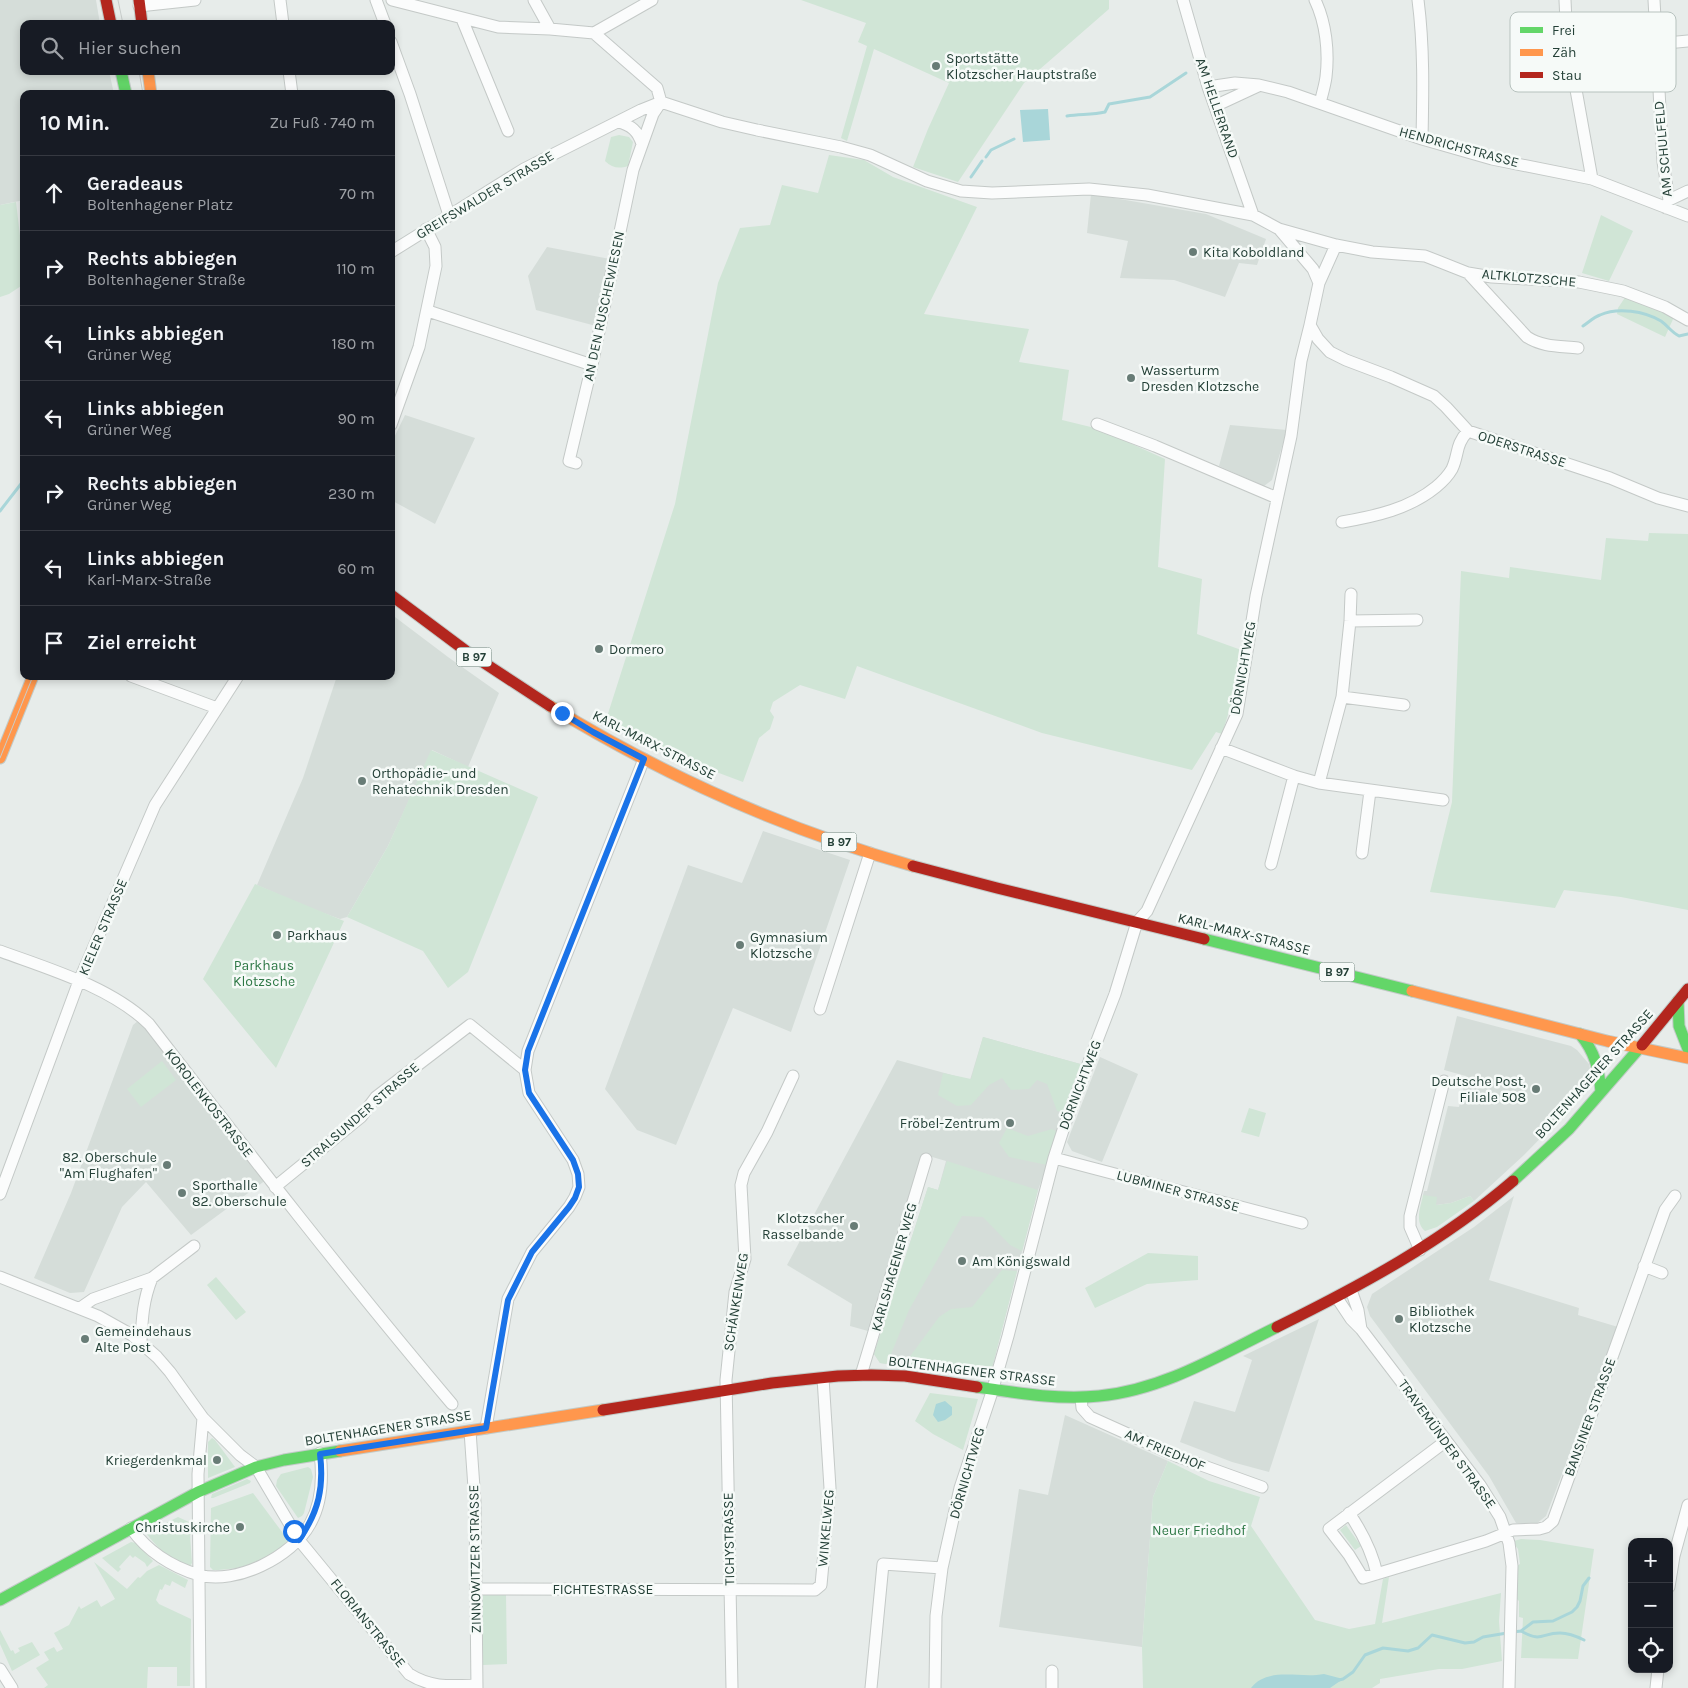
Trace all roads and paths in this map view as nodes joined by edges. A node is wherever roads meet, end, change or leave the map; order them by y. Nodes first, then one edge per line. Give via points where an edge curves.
1 (106, 0) edge
2 (195, 0) edge
3 (280, 0) edge
4 (376, 0) edge
5 (392, 0) edge
6 (534, 0) edge
7 (1315, 0) edge
8 (1418, 0) edge
9 (646, 2) edge
10 (1187, 2) edge
11 (139, 3) edge
12 (462, 19) junction
13 (110, 20) edge
14 (141, 20) edge
15 (282, 20) edge
16 (384, 20) edge
17 (550, 29) junction
18 (594, 33) junction
19 (395, 53) edge
20 (122, 75) edge
21 (149, 75) edge
22 (290, 75) edge
23 (1259, 85) junction
24 (1208, 86) junction
25 (125, 90) edge
26 (150, 90) edge
27 (291, 90) edge
28 (1576, 92) edge
29 (1659, 92) edge
30 (661, 102) junction
31 (1320, 103) junction
32 (1215, 106) junction
33 (618, 122) junction
34 (508, 131) dead end
35 (1422, 139) junction
36 (642, 144) junction
37 (1592, 178) junction
38 (1688, 190) edge
39 (1667, 204) junction
40 (449, 215) junction
41 (1254, 215) junction
42 (1688, 216) edge
43 (426, 229) junction
44 (1279, 229) junction
45 (1336, 245) junction
46 (395, 249) edge
47 (1468, 273) junction
48 (1319, 283) junction
49 (428, 311) junction
50 (1688, 320) edge
51 (1310, 324) junction
52 (1578, 348) dead end
53 (592, 365) junction
54 (395, 414) edge
55 (1097, 424) dead end
56 (1468, 431) junction
57 (576, 462) dead end
58 (1277, 498) junction
59 (1688, 506) edge
60 (1342, 522) dead end
61 (1351, 594) dead end
62 (395, 598) edge
63 (1417, 620) dead end
64 (1350, 621) junction
65 (31, 680) edge
66 (142, 680) edge
67 (235, 680) edge
68 (1342, 697) junction
69 (1404, 704) dead end
70 (217, 708) junction
71 (1221, 748) junction
72 (0, 758) edge
73 (644, 759) junction
74 (1294, 776) junction
75 (1319, 783) junction
76 (1370, 791) junction
77 (1443, 800) dead end
78 (870, 853) junction
79 (1362, 853) dead end
80 (1271, 864) dead end
81 (1137, 922) junction
82 (0, 951) edge
83 (79, 981) junction
84 (1688, 989) edge
85 (1678, 1001) junction
86 (820, 1009) dead end
87 (1580, 1034) junction
88 (1639, 1048) junction
89 (1688, 1048) edge
90 (1688, 1058) edge
91 (525, 1070) junction
92 (793, 1076) dead end
93 (1444, 1081) dead end
94 (1601, 1092) junction
95 (1054, 1158) junction
96 (926, 1159) dead end
97 (275, 1188) junction
98 (0, 1194) edge
99 (1675, 1196) dead end
100 (1302, 1223) dead end
101 (194, 1246) dead end
102 (1420, 1250) junction
103 (1644, 1266) junction
104 (1662, 1273) dead end
105 (0, 1277) edge
106 (152, 1278) junction
107 (1351, 1290) junction
108 (1337, 1298) junction
109 (80, 1308) junction
110 (1362, 1328) junction
111 (141, 1342) junction
112 (861, 1375) junction
113 (823, 1378) junction
114 (993, 1389) junction
115 (726, 1390) junction
116 (1081, 1398) junction
117 (452, 1404) dead end
118 (202, 1418) junction
119 (486, 1428) junction
120 (470, 1431) junction
121 (1446, 1441) junction
122 (320, 1454) junction
123 (256, 1467) junction
124 (1262, 1487) dead end
125 (198, 1492) junction
126 (1688, 1505) edge
127 (1348, 1513) junction
128 (131, 1528) junction
129 (1506, 1533) junction
130 (299, 1540) junction
131 (942, 1568) junction
132 (1377, 1574) junction
133 (200, 1575) junction
134 (1670, 1583) edge
135 (477, 1589) junction
136 (730, 1589) junction
137 (0, 1600) edge
138 (0, 1669) edge
139 (1052, 1671) dead end
140 (1658, 1673) edge
141 (477, 1687) edge
142 (12, 1688) edge
143 (200, 1688) edge
144 (732, 1688) edge
145 (871, 1688) edge
146 (935, 1688) edge
147 (1052, 1688) edge
148 (1509, 1688) edge
149 (1656, 1688) edge

1 - 13 street
2 - 11 street
3 - 15 street
4 - 16 street
5 - 12 street
6 - 17 street
7 - 31 street via 1323,22 1326,49 1326,77
8 - 35 street via 1424,90
9 - 18 street
10 - 24 street, AM HELLERRAND
11 - 14 street
12 - 17 street via 498,27
12 - 34 street
17 - 18 street
18 - 30 street via 657,88
19 - 40 street
20 - 25 street
21 - 26 street
22 - 27 street
23 - 24 street, HENDRICHSTRASSE
23 - 31 street, HENDRICHSTRASSE
23 - 32 street
24 - 32 street, AM HELLERRAND
28 - 37 street
29 - 39 street, AM SCHULFELD
30 - 33 street, GREIFSWALDER STRASSE
30 - 36 street, AN DEN RUSCHEWIESEN
30 - 41 street, ALTKLOTZSCHE via 722,122 841,146 870,155 927,181 961,191 992,194 1090,190 1147,195
31 - 35 street, HENDRICHSTRASSE
32 - 41 street, AM HELLERRAND
33 - 36 street via 632,128
33 - 40 street, GREIFSWALDER STRASSE via 524,169
35 - 37 street, HENDRICHSTRASSE via 1492,159
36 - 53 street, AN DEN RUSCHEWIESEN via 633,170
37 - 39 street, HENDRICHSTRASSE
38 - 39 street
39 - 42 street, HENDRICHSTRASSE
40 - 43 street, GREIFSWALDER STRASSE
41 - 44 street, ALTKLOTZSCHE
43 - 46 street, GREIFSWALDER STRASSE
43 - 49 street via 435,247 436,266
44 - 45 street, ALTKLOTZSCHE
44 - 48 street via 1313,269
45 - 47 street, ALTKLOTZSCHE via 1372,252 1425,256
45 - 48 street
47 - 50 street, ALTKLOTZSCHE via 1579,282 1623,291 1665,307
47 - 52 street via 1534,342
48 - 51 street
49 - 53 street
49 - 54 street
51 - 56 street, ODERSTRASSE via 1330,352 1434,396
51 - 58 street, DÖRNICHTWEG
53 - 57 street, AN DEN RUSCHEWIESEN via 568,461
55 - 58 street
56 - 59 street, ODERSTRASSE
56 - 60 street via 1461,439 1452,469 1429,492 1395,510
58 - 71 street, DÖRNICHTWEG via 1256,596 1237,714
61 - 64 street
62 - 73 street, KARL-MARX-STRASSE / B 97 via 495,672
63 - 64 street
64 - 68 street
65 - 72 street
66 - 70 street
67 - 70 street, KIELER STRASSE
68 - 69 street
68 - 75 street
70 - 83 street, KIELER STRASSE via 155,805
71 - 74 street
71 - 81 street, DÖRNICHTWEG via 1147,911
73 - 78 street, KARL-MARX-STRASSE / B 97 via 773,818
73 - 91 street via 528,1051
74 - 75 street
74 - 80 street
75 - 76 street
76 - 77 street
76 - 79 street
78 - 81 street, KARL-MARX-STRASSE / B 97
78 - 86 street
81 - 87 street, KARL-MARX-STRASSE / B 97
81 - 95 street, DÖRNICHTWEG via 1115,994
82 - 83 street, KOROLENKOSTRASSE
83 - 97 street, KOROLENKOSTRASSE via 137,1012 149,1024
83 - 98 street, KIELER STRASSE
84 - 85 street, BOLTENHAGENER STRASSE
85 - 88 street, BOLTENHAGENER STRASSE
85 - 89 street via 1681,1036
87 - 88 street, KARL-MARX-STRASSE / B 97
87 - 94 street via 1595,1054
88 - 90 street, B 97
88 - 94 street, BOLTENHAGENER STRASSE
91 - 97 street, STRALSUNDER STRASSE via 470,1025 376,1097 361,1117
91 - 119 street via 529,1093 573,1160 579,1187 569,1207 532,1252 508,1300
92 - 115 street, SCHÄNKENWEG via 742,1177 745,1259 732,1310
93 - 102 street via 1410,1216 1410,1227
94 - 102 street, BOLTENHAGENER STRASSE via 1522,1173
95 - 100 street, LUBMINER STRASSE
95 - 114 street, DÖRNICHTWEG
96 - 112 street, KARLSHAGENER WEG
97 - 117 street, KOROLENKOSTRASSE
99 - 103 street, BANSINER STRASSE via 1665,1210
101 - 106 street
102 - 107 street, BOLTENHAGENER STRASSE
103 - 104 street
103 - 129 street, BANSINER STRASSE via 1553,1521 1539,1529
105 - 109 street
106 - 109 street via 93,1299
106 - 111 street via 145,1294
107 - 108 street, BOLTENHAGENER STRASSE
107 - 110 street, TRAVEMÜNDER STRASSE
108 - 110 street, TRAVEMÜNDER STRASSE via 1351,1319
108 - 116 street, BOLTENHAGENER STRASSE via 1157,1384
109 - 111 street via 114,1324
110 - 121 street, TRAVEMÜNDER STRASSE
111 - 118 street via 170,1372
112 - 113 street, BOLTENHAGENER STRASSE
112 - 114 street, BOLTENHAGENER STRASSE via 906,1377
113 - 115 street, BOLTENHAGENER STRASSE
113 - 136 street, WINKELWEG via 830,1488 821,1585 815,1590
114 - 116 street, BOLTENHAGENER STRASSE
114 - 131 street, DÖRNICHTWEG via 960,1488
115 - 119 street, BOLTENHAGENER STRASSE
115 - 136 street, TICHYSTRASSE
116 - 124 street, AM FRIEDHOF via 1082,1408 1090,1417 1179,1457
118 - 123 street
118 - 125 street
119 - 120 street, BOLTENHAGENER STRASSE
120 - 122 street, BOLTENHAGENER STRASSE
120 - 135 street, ZINNOWITZER STRASSE
121 - 127 street
121 - 129 street, TRAVEMÜNDER STRASSE via 1490,1500
122 - 123 street, BOLTENHAGENER STRASSE
122 - 130 street via 322,1476 317,1509
123 - 125 street, BOLTENHAGENER STRASSE
123 - 130 street, FLORIANSTRASSE
125 - 128 street, BOLTENHAGENER STRASSE
125 - 133 street
126 - 134 street
127 - 132 street via 1368,1545
127 - 132 street via 1328,1529 1363,1578
128 - 133 street via 160,1557
128 - 137 street, BOLTENHAGENER STRASSE
129 - 132 street, BANSINER STRASSE
129 - 148 street, TRAVEMÜNDER STRASSE via 1512,1566
130 - 133 street via 278,1558 252,1570 224,1576
130 - 141 street, FLORIANSTRASSE via 409,1674 432,1687
131 - 145 street via 883,1564
131 - 146 street, DÖRNICHTWEG via 936,1616
133 - 143 street
135 - 136 street, FICHTESTRASSE
135 - 141 street, ZINNOWITZER STRASSE
136 - 144 street, TICHYSTRASSE
138 - 142 street
139 - 147 street
140 - 149 street

